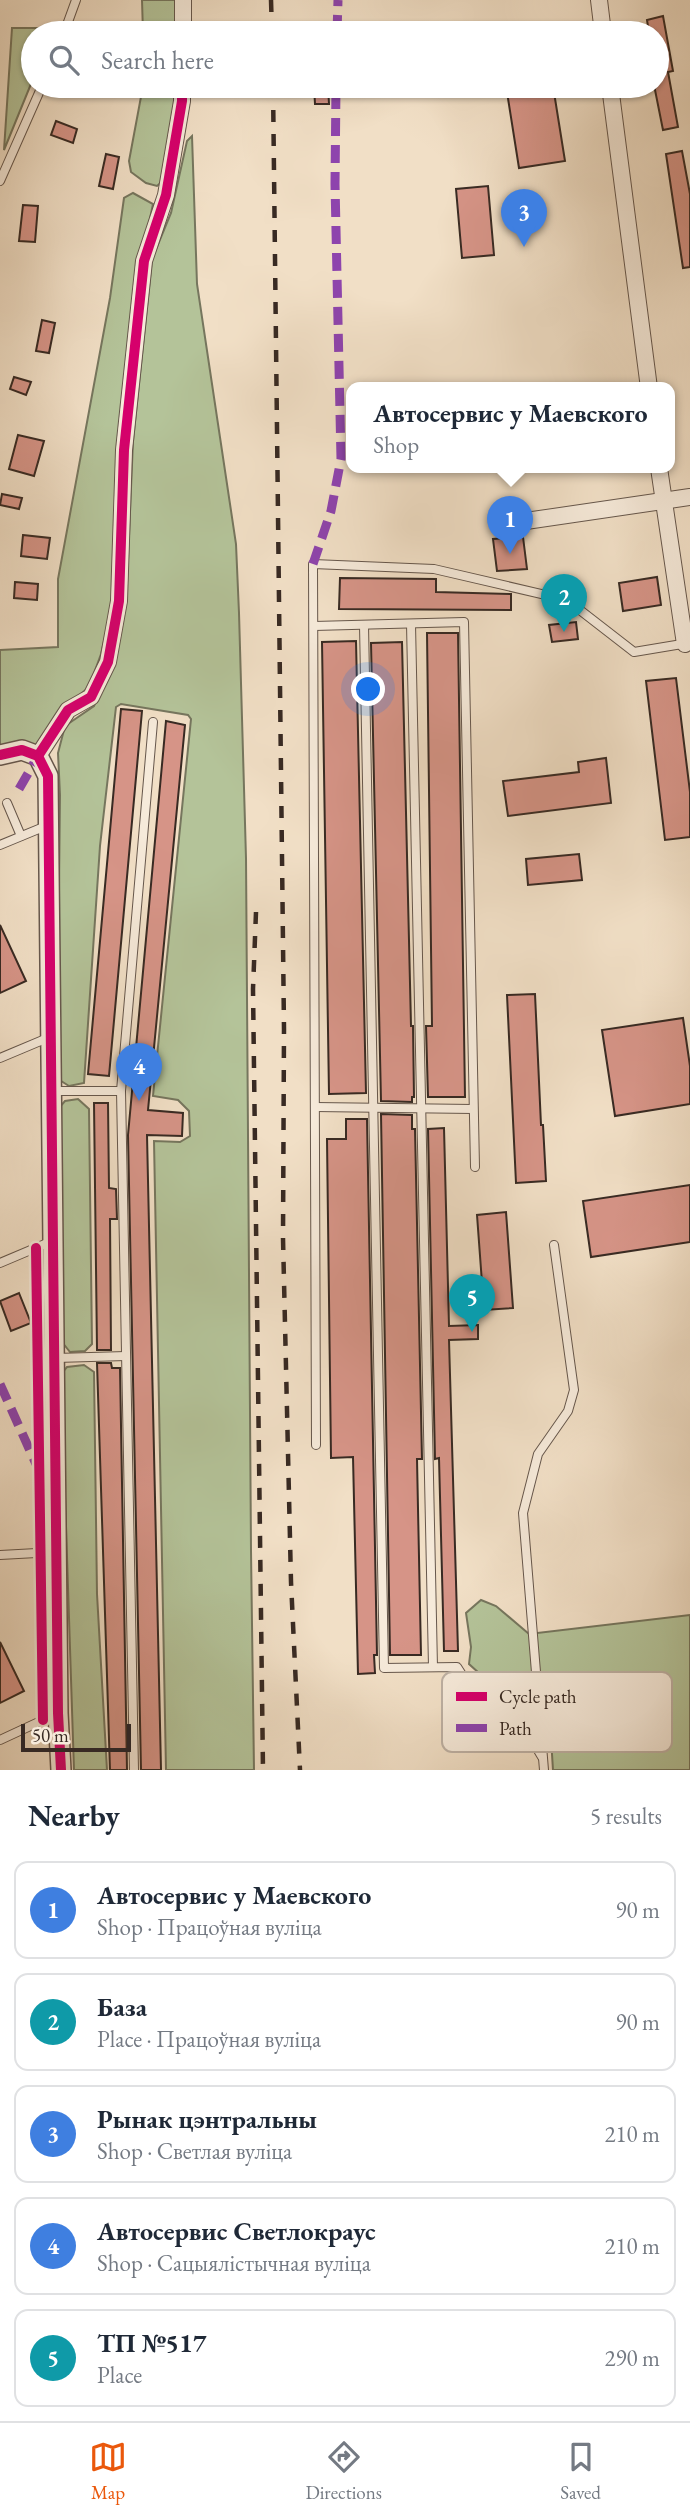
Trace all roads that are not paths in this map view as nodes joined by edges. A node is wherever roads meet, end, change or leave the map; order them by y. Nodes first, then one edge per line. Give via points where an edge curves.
1 (76, 0) edge
2 (183, 0) edge
3 (599, 0) edge
4 (68, 21) edge
5 (183, 21) edge
6 (602, 21) edge
7 (37, 98) edge
8 (182, 98) edge
9 (612, 98) edge
10 (0, 181) edge
11 (648, 382) edge
12 (660, 473) edge
13 (690, 497) edge
14 (663, 500) junction
15 (519, 522) dead end
16 (411, 624) junction
17 (364, 625) junction
18 (314, 626) junction
19 (687, 643) edge
20 (153, 722) dead end
21 (0, 755) edge
22 (38, 756) junction
23 (7, 803) dead end
24 (49, 825) junction
25 (21, 836) junction
26 (0, 845) edge
27 (52, 1036) junction
28 (0, 1058) edge
29 (53, 1091) junction
30 (121, 1091) junction
31 (316, 1107) junction
32 (373, 1108) junction
33 (422, 1108) junction
34 (473, 1109) junction
35 (475, 1167) dead end
36 (55, 1240) junction
37 (554, 1245) dead end
38 (0, 1262) edge
39 (126, 1356) junction
40 (56, 1358) junction
41 (316, 1446) dead end
42 (58, 1551) junction
43 (0, 1555) edge
44 (433, 1667) junction
45 (460, 1672) edge
46 (535, 1672) edge
47 (58, 1713) junction
48 (0, 1740) edge
49 (539, 1752) edge
50 (542, 1752) edge
51 (542, 1757) junction
52 (61, 1770) edge
53 (134, 1770) edge
54 (544, 1770) edge

1 - 4 lane
2 - 5 street
3 - 6 street
7 - 10 lane
8 - 22 street via 166,195 144,261 124,450 119,601 108,662 91,697 68,710
9 - 11 street
12 - 14 street
13 - 14 street
14 - 15 street
14 - 19 street
16 - 17 lane
16 - 33 lane
16 - 34 lane via 464,622
17 - 18 lane
17 - 32 lane
18 - 19 lane via 313,564 434,569 567,600 634,652
18 - 31 lane
20 - 30 lane
21 - 22 street via 22,750
22 - 24 street via 48,776
23 - 25 lane
24 - 25 lane
24 - 27 street
25 - 26 lane
27 - 28 lane
27 - 29 street
29 - 30 lane
29 - 36 street
30 - 39 lane
31 - 32 lane
31 - 41 lane
32 - 33 lane
32 - 44 lane via 384,1668
33 - 34 lane
33 - 44 lane
34 - 35 lane
36 - 38 lane
36 - 40 street
37 - 46 lane via 574,1390 568,1410 538,1454 523,1513
39 - 40 lane
39 - 53 lane
40 - 42 street
42 - 43 lane
42 - 47 street
44 - 45 lane via 457,1667
47 - 48 lane
47 - 52 street
49 - 51 lane
50 - 51 lane
51 - 54 lane

